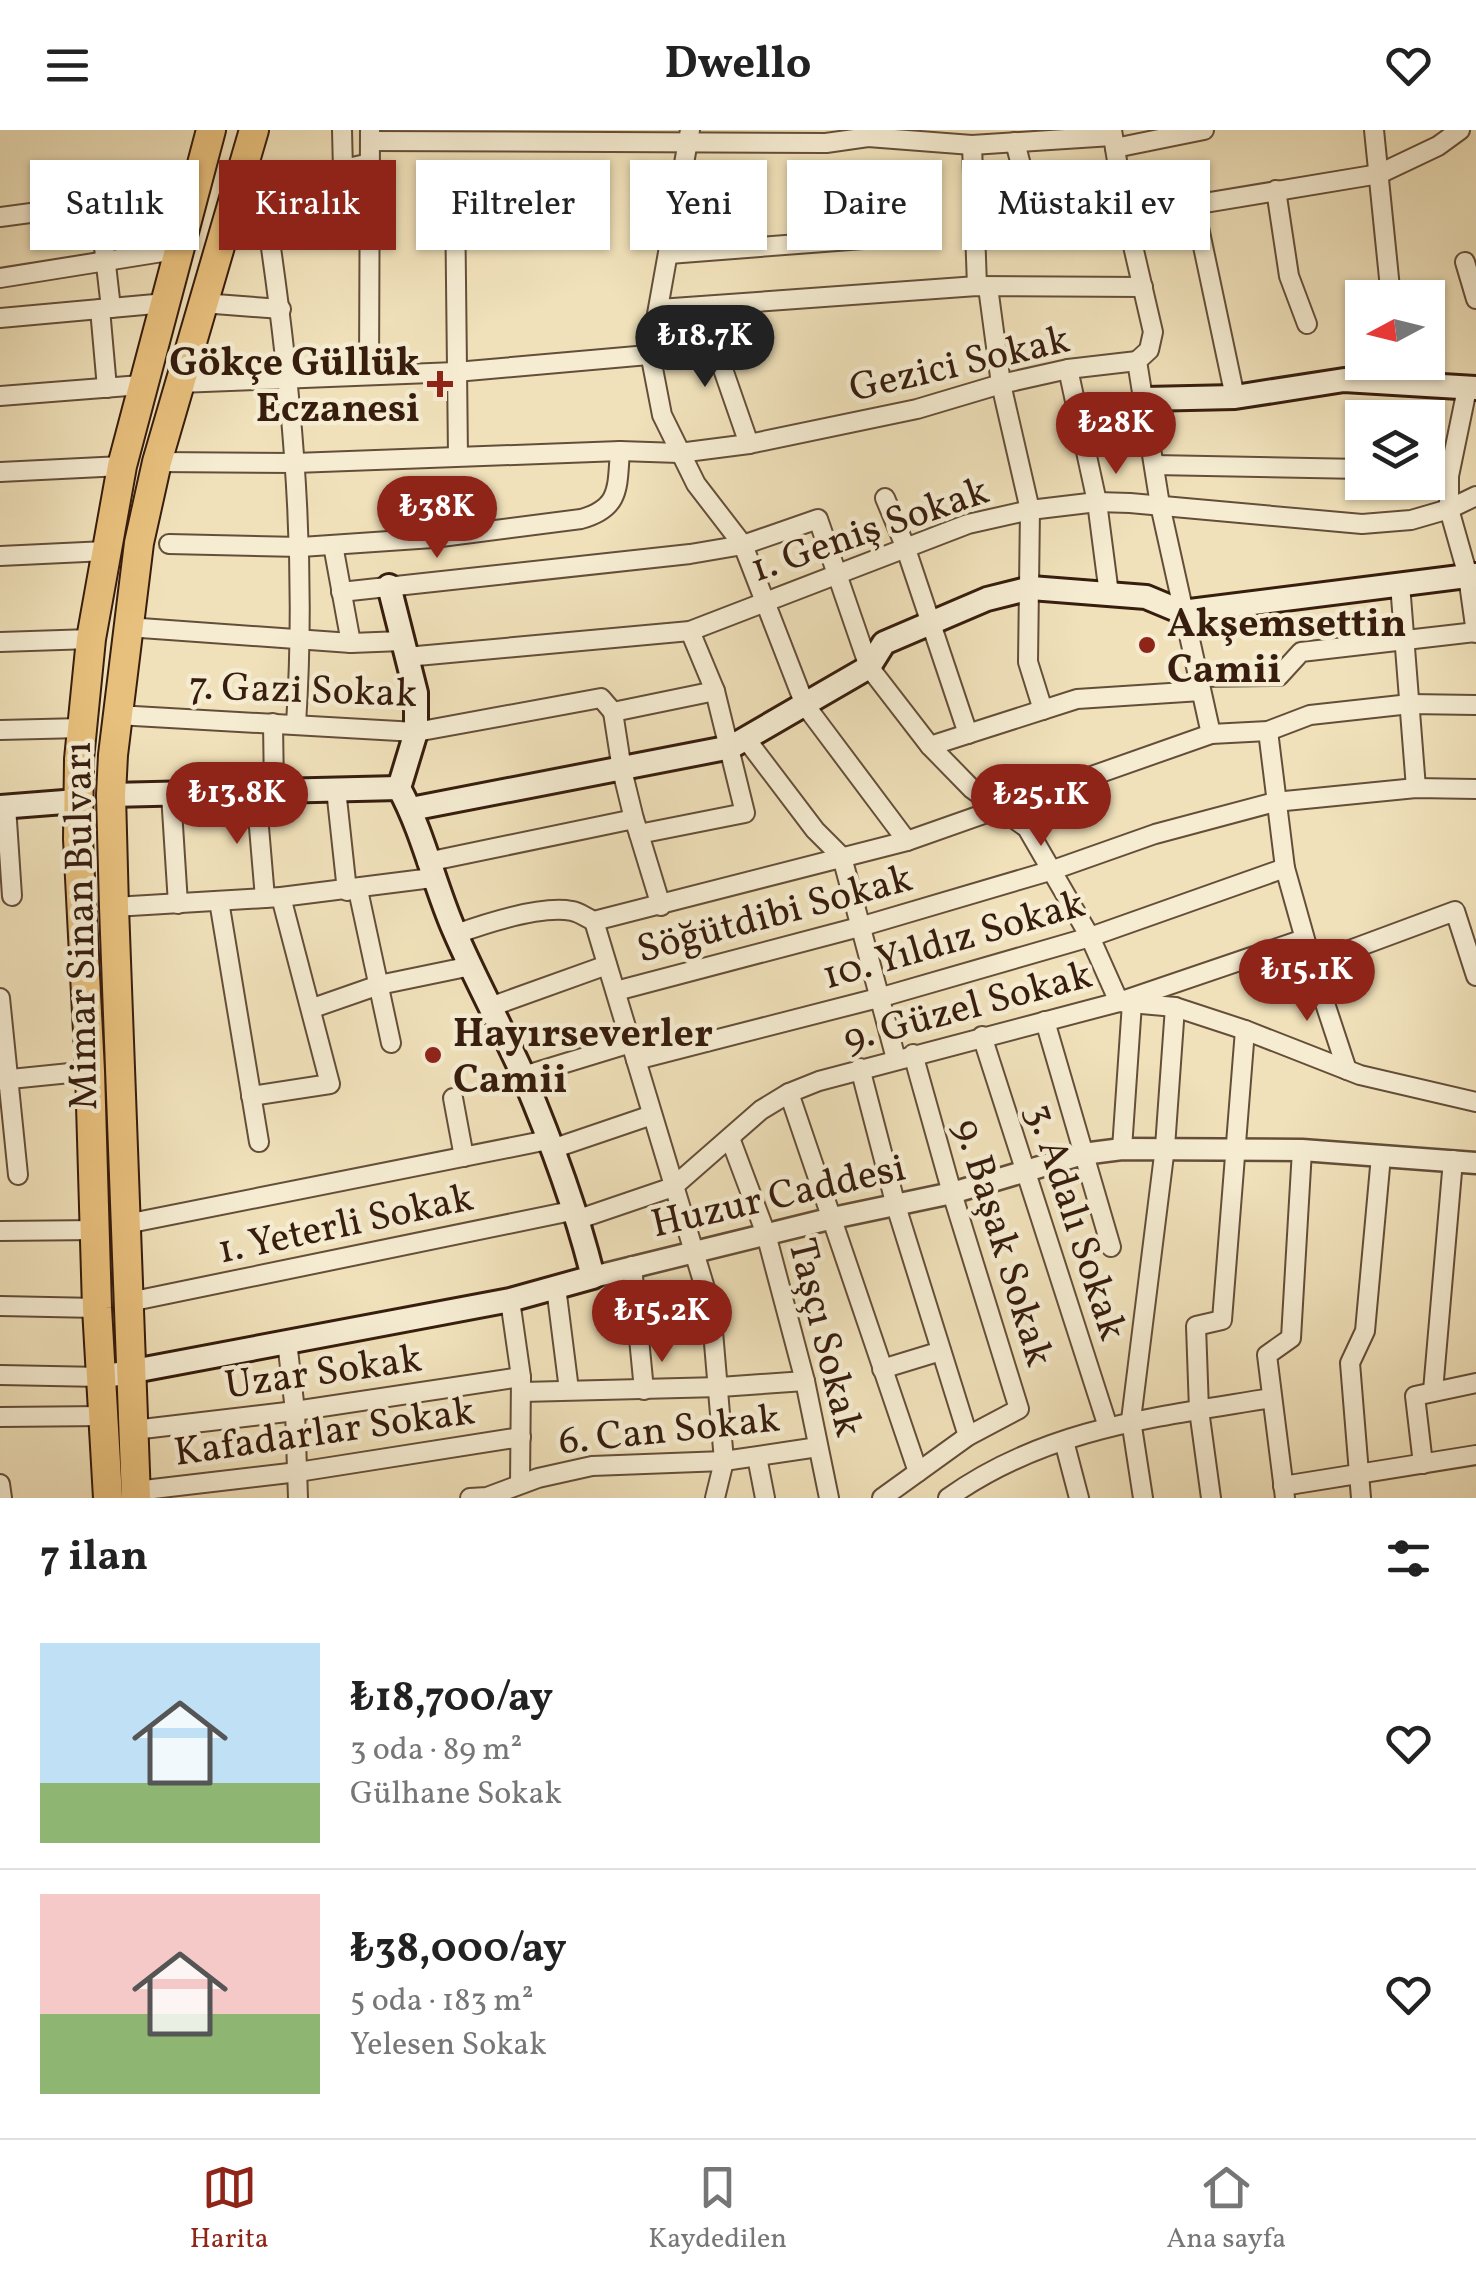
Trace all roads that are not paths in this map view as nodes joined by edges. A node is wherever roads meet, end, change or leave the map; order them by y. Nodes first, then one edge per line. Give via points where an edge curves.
1 (211, 130) edge
2 (254, 130) edge
3 (342, 130) edge
4 (1204, 130) edge
5 (1374, 130) edge
6 (1460, 130) edge
7 (865, 134) edge
8 (370, 136) edge
9 (689, 136) edge
10 (1113, 138) edge
11 (1016, 142) junction
12 (972, 145) junction
13 (252, 160) edge
14 (342, 160) edge
15 (973, 160) edge
16 (1020, 160) edge
17 (1379, 174) junction
18 (199, 176) edge
19 (1276, 190) junction
20 (1210, 201) edge
21 (30, 213) edge
22 (0, 217) edge
23 (787, 245) edge
24 (104, 250) edge
25 (174, 250) edge
26 (181, 250) edge
27 (224, 250) edge
28 (267, 250) edge
29 (370, 250) edge
30 (455, 250) edge
31 (979, 250) edge
32 (1134, 250) edge
33 (1204, 250) edge
34 (669, 254) junction
35 (105, 260) junction
36 (1465, 262) dead end
37 (0, 278) edge
38 (1388, 280) edge
39 (983, 286) junction
40 (1143, 287) junction
41 (1476, 299) edge
42 (166, 303) junction
43 (202, 303) junction
44 (106, 308) junction
45 (282, 309) junction
46 (659, 309) junction
47 (0, 317) edge
48 (1307, 324) dead end
49 (650, 353) junction
50 (1137, 362) junction
51 (1068, 369) junction
52 (456, 372) junction
53 (369, 374) junction
54 (288, 380) junction
55 (1345, 380) edge
56 (1434, 380) edge
57 (179, 384) junction
58 (1002, 384) junction
59 (140, 386) junction
60 (107, 388) junction
61 (1471, 388) edge
62 (0, 396) edge
63 (1235, 396) junction
64 (1145, 399) junction
65 (749, 444) junction
66 (620, 451) junction
67 (679, 453) junction
68 (458, 456) junction
69 (157, 462) junction
70 (295, 462) junction
71 (1154, 465) junction
72 (122, 466) junction
73 (1345, 468) edge
74 (0, 472) edge
75 (1445, 475) edge
76 (1449, 476) junction
77 (1476, 496) edge
78 (884, 498) dead end
79 (1097, 502) junction
80 (1160, 506) junction
81 (1449, 509) junction
82 (1030, 510) junction
83 (169, 544) dead end
84 (334, 544) junction
85 (744, 545) junction
86 (906, 546) junction
87 (302, 548) junction
88 (106, 550) junction
89 (0, 556) edge
90 (836, 574) junction
91 (1472, 575) edge
92 (1400, 584) junction
93 (389, 586) junction
94 (1031, 588) junction
95 (341, 592) junction
96 (1110, 594) junction
97 (766, 600) junction
98 (1182, 612) junction
99 (932, 625) junction
100 (127, 627) junction
101 (690, 631) junction
102 (1476, 632) edge
103 (91, 639) junction
104 (302, 640) junction
105 (1405, 640) junction
106 (0, 642) edge
107 (350, 643) junction
108 (404, 649) junction
109 (869, 667) junction
110 (1199, 684) junction
111 (716, 691) junction
112 (1410, 704) junction
113 (1476, 704) edge
114 (805, 705) junction
115 (1043, 710) junction
116 (613, 712) junction
117 (117, 715) junction
118 (273, 723) junction
119 (296, 724) junction
120 (82, 728) junction
121 (0, 730) edge
122 (1268, 731) junction
123 (416, 732) junction
124 (968, 734) junction
125 (1211, 734) junction
126 (738, 743) junction
127 (930, 746) junction
128 (622, 770) junction
129 (399, 788) junction
130 (1416, 788) junction
131 (1476, 788) edge
132 (336, 789) junction
133 (265, 791) junction
134 (171, 794) junction
135 (111, 796) junction
136 (78, 801) junction
137 (1275, 802) junction
138 (3, 806) edge
139 (410, 809) junction
140 (1001, 810) junction
141 (636, 826) junction
142 (907, 841) junction
143 (842, 857) junction
144 (1285, 868) junction
145 (429, 870) junction
146 (1054, 870) junction
147 (353, 890) junction
148 (12, 896) dead end
149 (273, 898) junction
150 (219, 901) junction
151 (178, 904) junction
152 (661, 906) junction
153 (114, 907) junction
154 (594, 920) junction
155 (863, 926) junction
156 (456, 934) junction
157 (1090, 938) junction
158 (1304, 939) junction
159 (608, 964) junction
160 (1312, 964) junction
161 (471, 966) junction
162 (1476, 976) edge
163 (379, 985) junction
164 (616, 992) junction
165 (882, 997) junction
166 (0, 998) edge
167 (1125, 1003) junction
168 (490, 1007) junction
169 (313, 1008) junction
170 (1174, 1008) junction
171 (1046, 1020) junction
172 (1245, 1030) junction
173 (982, 1036) junction
174 (392, 1043) dead end
175 (633, 1051) junction
176 (905, 1056) junction
177 (860, 1068) junction
178 (1347, 1070) junction
179 (90, 1071) junction
180 (523, 1076) junction
181 (5, 1079) edge
182 (789, 1093) junction
183 (251, 1096) junction
184 (453, 1098) dead end
185 (1476, 1102) edge
186 (652, 1116) junction
187 (730, 1138) junction
188 (260, 1142) dead end
189 (550, 1145) junction
190 (1165, 1147) junction
191 (1236, 1148) junction
192 (1122, 1149) junction
193 (1302, 1150) junction
194 (1083, 1154) junction
195 (1381, 1156) junction
196 (464, 1157) junction
197 (1453, 1160) junction
198 (1476, 1163) edge
199 (1026, 1172) junction
200 (18, 1175) dead end
201 (673, 1187) junction
202 (952, 1193) junction
203 (896, 1206) junction
204 (577, 1214) junction
205 (833, 1218) junction
206 (126, 1224) junction
207 (96, 1230) junction
208 (0, 1231) edge
209 (766, 1234) junction
210 (1111, 1247) dead end
211 (694, 1251) junction
212 (632, 1266) junction
213 (594, 1277) junction
214 (556, 1287) junction
215 (510, 1300) junction
216 (129, 1302) junction
217 (0, 1306) edge
218 (97, 1308) junction
219 (129, 1334) junction
220 (287, 1341) junction
221 (941, 1350) junction
222 (882, 1369) junction
223 (132, 1373) junction
224 (0, 1375) edge
225 (102, 1377) junction
226 (805, 1380) junction
227 (1476, 1383) edge
228 (521, 1384) junction
229 (720, 1387) junction
230 (569, 1390) junction
231 (644, 1390) junction
232 (1433, 1391) junction
233 (1271, 1398) junction
234 (1199, 1410) junction
235 (295, 1411) junction
236 (104, 1416) junction
237 (0, 1417) edge
238 (1132, 1420) junction
239 (1108, 1427) junction
240 (134, 1430) junction
241 (968, 1436) junction
242 (521, 1437) junction
243 (1064, 1442) junction
244 (818, 1447) junction
245 (1476, 1456) edge
246 (757, 1457) junction
247 (724, 1461) junction
248 (1423, 1464) junction
249 (298, 1472) junction
250 (918, 1472) junction
251 (1357, 1474) junction
252 (0, 1484) edge
253 (520, 1484) junction
254 (1284, 1492) edge
255 (1078, 1495) edge
256 (134, 1496) edge
257 (108, 1497) edge
258 (487, 1497) edge
259 (2, 1498) edge
260 (98, 1498) edge
261 (298, 1498) edge
262 (470, 1498) edge
263 (714, 1498) edge
264 (765, 1498) edge
265 (829, 1498) edge
266 (882, 1498) edge
267 (948, 1498) edge
268 (1056, 1498) edge
269 (1143, 1498) edge
270 (1211, 1498) edge
271 (1361, 1498) edge

1 - 18 main road, Mimar Sinan Bulvarı
2 - 13 main road, Mimar Sinan Bulvarı
3 - 14 street
4 - 10 street
5 - 17 street
6 - 17 street
7 - 9 street via 826,143
7 - 12 street
8 - 9 street
9 - 34 street
10 - 11 street
11 - 12 street
11 - 16 street
12 - 15 street
17 - 19 street
17 - 38 street
19 - 20 street
19 - 48 street via 1289,276
21 - 22 street
23 - 34 street
24 - 35 street
25 - 35 street
26 - 42 main road, Mimar Sinan Bulvarı
27 - 43 main road, Mimar Sinan Bulvarı
28 - 45 street
29 - 53 street
30 - 52 street
31 - 39 street
32 - 40 street
33 - 63 street
34 - 46 street
35 - 37 street
35 - 44 street
36 - 41 street
39 - 40 street
39 - 46 street
39 - 58 street
40 - 50 street via 1153,332
42 - 44 street
42 - 59 main road, Mimar Sinan Bulvarı
43 - 45 street
43 - 57 main road, Mimar Sinan Bulvarı
44 - 47 street
44 - 60 street
45 - 54 street
46 - 49 street
49 - 52 street
49 - 65 street via 716,349
49 - 67 street via 662,415
50 - 51 street, Gezici Sokak
50 - 64 street
51 - 58 street, Gezici Sokak
51 - 79 street
52 - 53 street
52 - 68 street
53 - 54 street
54 - 57 street
54 - 70 street
55 - 63 main road
56 - 61 main road
57 - 69 main road, Mimar Sinan Bulvarı
58 - 65 street, Gezici Sokak
58 - 82 street
59 - 60 street
59 - 72 main road, Mimar Sinan Bulvarı
60 - 62 street
61 - 76 street
63 - 64 main road
64 - 71 street
65 - 67 street, Gezici Sokak
66 - 67 street, Gezici Sokak
66 - 68 street, Gezici Sokak
66 - 84 street via 616,495 602,514 433,538
67 - 85 street
68 - 70 street, Gezici Sokak
69 - 70 street, Gezici Sokak
69 - 100 main road, Mimar Sinan Bulvarı
70 - 87 street
71 - 73 street
71 - 80 street
72 - 74 street
72 - 88 main road, Mimar Sinan Bulvarı
75 - 76 street
76 - 81 street
77 - 81 street, 1. Geniş Sokak
78 - 86 street
79 - 80 street, 1. Geniş Sokak
79 - 82 street, 1. Geniş Sokak
79 - 96 street
80 - 81 street, 1. Geniş Sokak via 1362,524
80 - 98 street
81 - 91 street
82 - 86 street, 1. Geniş Sokak
82 - 94 street
83 - 87 street
84 - 87 street
84 - 95 street
85 - 90 street via 818,519
85 - 93 street
85 - 97 street
86 - 90 street, 1. Geniş Sokak
86 - 99 street
87 - 104 street
88 - 89 street
88 - 103 main road, Mimar Sinan Bulvarı
90 - 97 street, 1. Geniş Sokak
90 - 109 street
91 - 92 main road
91 - 102 street
92 - 98 main road
92 - 105 street
93 - 95 street
93 - 108 main road
94 - 96 main road
94 - 99 main road via 986,599
94 - 115 street via 1028,662
95 - 107 street
96 - 98 main road via 1146,597
97 - 101 street, 1. Geniş Sokak
97 - 114 street
98 - 110 street
99 - 109 main road via 884,643
99 - 124 street
100 - 104 street, 1. Geniş Sokak
100 - 117 main road, Mimar Sinan Bulvarı
101 - 108 street, 1. Geniş Sokak
101 - 111 street
102 - 105 street
103 - 106 street
103 - 120 main road, Mimar Sinan Bulvarı
104 - 107 street, 1. Geniş Sokak
104 - 119 street
105 - 110 street via 1301,652 1279,676
105 - 112 street
107 - 108 street, 1. Geniş Sokak
108 - 123 main road via 416,693
109 - 114 main road
109 - 127 street
110 - 115 street via 1076,699
110 - 125 street
111 - 116 street, 7. Gazi Sokak
111 - 126 street
112 - 113 street
112 - 122 street via 1310,715
112 - 130 street
114 - 126 main road
114 - 142 street
115 - 124 street
116 - 123 street, 7. Gazi Sokak via 601,698
116 - 128 street
117 - 118 street, 7. Gazi Sokak
117 - 135 main road, Mimar Sinan Bulvarı
118 - 119 street, 7. Gazi Sokak
118 - 133 street
119 - 123 street, 7. Gazi Sokak
120 - 121 street
120 - 136 main road, Mimar Sinan Bulvarı
122 - 125 street
122 - 137 street
123 - 129 main road
124 - 127 street
125 - 140 street
126 - 128 main road
126 - 141 street via 744,813
126 - 143 street
127 - 140 street
128 - 139 main road
128 - 141 street
129 - 132 main road
129 - 139 main road
130 - 131 street, Söğütdibi Sokak
130 - 137 street, Söğütdibi Sokak
132 - 133 main road
132 - 147 street
133 - 134 main road
133 - 149 street
134 - 135 main road
134 - 151 street
135 - 153 main road, Mimar Sinan Bulvarı
136 - 138 main road
136 - 179 main road, Mimar Sinan Bulvarı
137 - 144 street
137 - 146 street, Söğütdibi Sokak
138 - 148 street
139 - 145 main road
140 - 142 street
140 - 146 street via 1027,828
141 - 145 street
141 - 152 street
142 - 143 street
143 - 152 street
143 - 155 street, 9. Başak Sokak
144 - 157 street, 10. Yıldız Sokak
144 - 158 street
145 - 147 street
145 - 156 main road
146 - 155 street, Söğütdibi Sokak
146 - 157 street
147 - 149 street
147 - 163 street
149 - 150 street
149 - 169 street
150 - 151 street
150 - 183 street
151 - 153 street
152 - 154 street
153 - 206 main road, Mimar Sinan Bulvarı
154 - 156 street via 572,910 546,912
154 - 159 street
155 - 164 street, Söğütdibi Sokak
155 - 165 street, 9. Başak Sokak
156 - 161 main road
157 - 165 street, 10. Yıldız Sokak
157 - 167 street
158 - 160 street
158 - 167 street, 9. Güzel Sokak
159 - 164 street
159 - 168 street
160 - 162 street via 1455,910
160 - 178 street
161 - 163 street
161 - 168 main road
163 - 169 street
163 - 174 street
164 - 175 street
165 - 175 street, 10. Yıldız Sokak
165 - 176 street, 9. Başak Sokak
166 - 181 street
167 - 170 street
167 - 171 street, 9. Güzel Sokak
167 - 192 street
168 - 180 main road
169 - 183 street via 330,1084
170 - 172 street
170 - 190 street
171 - 173 street, 9. Güzel Sokak
171 - 194 street
172 - 178 street
172 - 191 street
173 - 176 street, 9. Güzel Sokak
173 - 199 street, 3. Adalı Sokak
175 - 180 street, 10. Yıldız Sokak
175 - 186 street
176 - 177 street, 9. Güzel Sokak
176 - 202 street, 9. Başak Sokak
177 - 182 street, 9. Güzel Sokak
177 - 203 street
178 - 185 street
179 - 181 street
179 - 207 main road, Mimar Sinan Bulvarı
180 - 189 main road
181 - 200 street
182 - 187 street, 9. Güzel Sokak
182 - 205 street
183 - 188 street
184 - 196 street
186 - 189 street
186 - 201 street
187 - 201 street, 9. Güzel Sokak
187 - 209 street, Taşçı Sokak
189 - 196 street
189 - 204 main road
190 - 191 street, Huzur Caddesi
190 - 192 street, Huzur Caddesi
190 - 238 street
191 - 193 street, Huzur Caddesi
191 - 234 street via 1222,1320 1196,1326
192 - 194 street, Huzur Caddesi
193 - 195 street, Huzur Caddesi
193 - 233 street via 1291,1338 1267,1356
194 - 199 street, Huzur Caddesi
194 - 210 street
195 - 197 street, Huzur Caddesi
195 - 251 street via 1365,1332 1350,1364
196 - 206 street
197 - 198 street, Huzur Caddesi
197 - 232 street
199 - 202 street, Huzur Caddesi
199 - 239 street, 3. Adalı Sokak
201 - 204 street, 1. Yeterli Sokak
201 - 211 street
202 - 203 street, Huzur Caddesi
202 - 241 street, 9. Başak Sokak via 1019,1409
203 - 205 street, Huzur Caddesi
203 - 221 street
204 - 213 main road
204 - 216 street, 1. Yeterli Sokak
205 - 209 street, Huzur Caddesi
205 - 222 street
206 - 216 main road, Mimar Sinan Bulvarı
207 - 208 street
207 - 218 main road, Mimar Sinan Bulvarı
207 - 219 main road via 108,1263 112,1353 119,1359 126,1355
209 - 211 street, Huzur Caddesi
209 - 226 street, Taşçı Sokak
211 - 212 street, Huzur Caddesi
211 - 229 street via 712,1308
212 - 213 street, Huzur Caddesi
212 - 231 street
213 - 214 main road, Huzur Caddesi
214 - 215 main road, Huzur Caddesi
214 - 230 street
215 - 220 main road, Huzur Caddesi
215 - 228 street
216 - 219 main road, Mimar Sinan Bulvarı
217 - 218 street
218 - 225 main road, Mimar Sinan Bulvarı
219 - 223 main road, Mimar Sinan Bulvarı
220 - 223 main road, Huzur Caddesi
220 - 235 street
221 - 222 street
221 - 241 street
222 - 250 street
223 - 225 main road, Huzur Caddesi
223 - 240 main road, Mimar Sinan Bulvarı
224 - 225 street
225 - 236 main road, Mimar Sinan Bulvarı
226 - 229 street, Uzar Sokak
226 - 244 street, Taşçı Sokak
227 - 232 street
228 - 230 street, Uzar Sokak
228 - 235 street, Uzar Sokak
228 - 242 street
229 - 231 street, Uzar Sokak
229 - 247 street
230 - 231 street, Uzar Sokak
232 - 248 street via 1415,1396
233 - 234 street
233 - 254 street
234 - 238 street
234 - 270 street
235 - 240 street, Uzar Sokak
235 - 249 street
236 - 237 street
236 - 256 main road via 109,1402 121,1404 126,1483
236 - 257 main road, Mimar Sinan Bulvarı
238 - 239 street
238 - 269 street
239 - 243 street
240 - 256 main road, Mimar Sinan Bulvarı
241 - 250 street, 9. Başak Sokak
242 - 249 street, Kafadarlar Sokak
242 - 253 street
243 - 255 street
243 - 267 street via 1014,1459
244 - 246 street, 6. Can Sokak
244 - 265 street, Taşçı Sokak
245 - 248 street
246 - 247 street, 6. Can Sokak
246 - 264 street
247 - 253 street, 6. Can Sokak via 592,1466
247 - 263 street
248 - 251 street
249 - 256 street, Kafadarlar Sokak
249 - 261 street
250 - 266 street, 9. Başak Sokak
251 - 254 street
251 - 271 street
252 - 259 street
253 - 258 street, 6. Can Sokak
255 - 268 street
257 - 260 street
258 - 262 street, 6. Can Sokak

